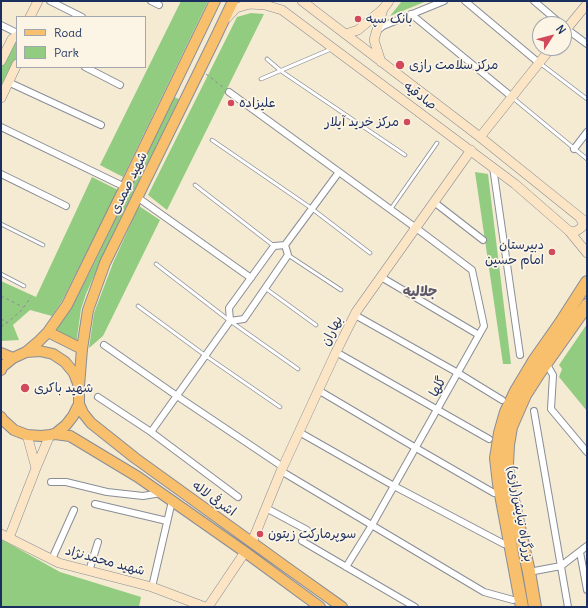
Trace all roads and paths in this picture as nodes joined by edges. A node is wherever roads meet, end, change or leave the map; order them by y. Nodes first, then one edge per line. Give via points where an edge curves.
1 (38, 1) edge
2 (50, 1) edge
3 (151, 1) edge
4 (215, 1) edge
5 (233, 1) edge
6 (269, 1) edge
7 (302, 1) edge
8 (444, 1) edge
9 (465, 1) edge
10 (534, 1) edge
11 (386, 4) edge
12 (587, 4) edge
13 (159, 5) dead end
14 (282, 10) junction
15 (411, 14) junction
16 (30, 16) edge
17 (80, 16) edge
18 (551, 16) edge
19 (572, 20) edge
20 (223, 22) junction
21 (1, 25) edge
22 (16, 32) edge
23 (376, 32) junction
24 (346, 34) junction
25 (572, 34) edge
26 (16, 37) edge
27 (587, 44) edge
28 (333, 48) junction
29 (545, 56) edge
30 (267, 60) dead end
31 (1, 61) edge
32 (381, 62) junction
33 (539, 63) junction
34 (16, 66) edge
35 (87, 68) edge
36 (200, 70) junction
37 (282, 71) junction
38 (261, 80) dead end
39 (8, 82) junction
40 (120, 85) dead end
41 (173, 86) junction
42 (229, 92) joint
43 (188, 94) junction
44 (512, 97) junction
45 (1, 98) edge
46 (587, 99) edge
47 (101, 126) dead end
48 (1, 127) edge
49 (587, 132) edge
50 (480, 137) junction
51 (212, 140) dead end
52 (438, 143) dead end
53 (574, 149) junction
54 (471, 150) junction
55 (405, 155) dead end
56 (587, 159) edge
57 (493, 167) junction
58 (339, 172) junction
59 (1, 174) edge
60 (195, 185) dead end
61 (125, 187) junction
62 (137, 197) junction
63 (434, 202) junction
64 (66, 206) dead end
65 (311, 208) junction
66 (390, 210) junction
67 (583, 220) edge
68 (1, 224) edge
69 (416, 228) junction
70 (569, 231) junction
71 (483, 240) dead end
72 (43, 245) dead end
73 (285, 245) junction
74 (274, 246) junction
75 (370, 253) dead end
76 (587, 253) edge
77 (288, 255) junction
78 (156, 264) dead end
79 (1, 274) edge
80 (381, 277) junction
81 (251, 278) junction
82 (587, 282) edge
83 (24, 286) dead end
84 (265, 288) junction
85 (341, 290) dead end
86 (1, 296) edge
87 (32, 297) dead end
88 (587, 305) edge
89 (138, 306) dead end
90 (24, 307) junction
91 (355, 314) junction
92 (1, 319) edge
93 (230, 321) junction
94 (8, 322) junction
95 (316, 325) dead end
96 (1, 327) edge
97 (48, 332) junction
98 (479, 335) junction
99 (104, 345) dead end
100 (82, 349) junction
101 (26, 352) junction
102 (336, 352) junction
103 (1, 353) edge
104 (520, 355) dead end
105 (206, 356) junction
106 (13, 358) junction
107 (546, 363) junction
108 (298, 369) dead end
109 (1, 370) edge
110 (458, 373) junction
111 (79, 386) junction
112 (318, 390) junction
113 (177, 396) junction
114 (98, 397) dead end
115 (502, 400) dead end
116 (79, 404) junction
117 (280, 406) dead end
118 (438, 409) junction
119 (534, 411) dead end
120 (1, 417) edge
121 (152, 432) junction
122 (299, 432) junction
123 (52, 434) junction
124 (27, 435) junction
125 (489, 439) dead end
126 (416, 448) junction
127 (587, 452) edge
128 (36, 468) junction
129 (282, 469) junction
130 (51, 482) dead end
131 (394, 486) junction
132 (161, 493) junction
133 (494, 493) dead end
134 (238, 496) dead end
135 (172, 501) junction
136 (95, 504) dead end
137 (266, 508) junction
138 (74, 510) dead end
139 (167, 521) junction
140 (372, 525) junction
141 (5, 536) edge
142 (98, 542) dead end
143 (252, 542) junction
144 (504, 544) dead end
145 (587, 546) edge
146 (245, 552) junction
147 (580, 552) junction
148 (52, 559) junction
149 (561, 566) junction
150 (346, 568) junction
151 (89, 571) junction
152 (528, 572) junction
153 (516, 574) junction
154 (152, 587) junction
155 (587, 590) edge
156 (518, 604) edge
157 (202, 606) edge
158 (317, 606) edge
159 (342, 607) edge
160 (415, 607) edge
161 (535, 607) edge
162 (568, 607) edge

1 - 16 main road
2 - 17 street
3 - 13 street
4 - 41 main road, شهید صمدی
5 - 20 main road, شهید صمدی
6 - 14 main road
7 - 24 main road, صادقیه
8 - 15 street
9 - 33 street
10 - 18 street
11 - 23 main road
11 - 24 main road via 358,30
12 - 19 main road
14 - 20 main road, صادقیه via 250,4 236,8
14 - 28 main road, صادقیه
15 - 23 street via 383,26
15 - 44 street
20 - 36 main road, شهید صمدی
21 - 22 street
23 - 32 main road via 374,40
24 - 32 main road, صادقیه
25 - 27 street
26 - 31 main road via 12,39
28 - 37 lane
28 - 54 main road, صادقیه
29 - 33 main road
30 - 37 lane
32 - 50 main road, صادقیه
33 - 44 main road
33 - 46 lane
34 - 39 main road
35 - 40 street
36 - 42 path
36 - 43 main road, شهید صمدی
37 - 38 lane
37 - 55 lane
39 - 45 main road
39 - 47 street
41 - 43 main road
41 - 61 main road, شهید صمدی
42 - 58 street, گلها
43 - 62 main road, شهید صمدی
44 - 50 main road
44 - 53 lane
48 - 61 street
49 - 53 street
50 - 67 main road, صادقیه
51 - 65 lane
52 - 66 lane
53 - 56 lane
54 - 57 main road, صادقیه
54 - 63 main road, بهاران
57 - 70 main road, صادقیه
57 - 104 street
58 - 65 street
58 - 66 street, گلها
59 - 64 street
60 - 74 lane
61 - 97 main road, شهید صمدی via 66,305
62 - 81 street
62 - 100 main road, شهید صمدی via 103,269 88,310
63 - 69 main road, بهاران
63 - 71 street
65 - 73 street
65 - 75 lane
66 - 69 street, گلها
67 - 70 main road via 582,227 574,232
68 - 72 lane
69 - 80 main road, بهاران
69 - 98 street, گلها via 472,270 484,326
70 - 76 main road, صادقیه
73 - 74 street
73 - 77 street
74 - 81 street
77 - 84 street
77 - 85 lane
78 - 93 lane
79 - 83 lane
80 - 91 main road, بهاران
80 - 98 street
81 - 93 street via 229,308
82 - 153 highway, بزرگراه نیایش(رازی) via 516,390 500,433 496,458
84 - 93 street via 244,319
84 - 95 lane
86 - 90 path
87 - 90 path
88 - 107 highway, بزرگراه نیایش(رازی)
89 - 105 lane
90 - 94 path
91 - 102 main road, بهاران
91 - 110 street
92 - 94 path
93 - 105 street
93 - 108 lane
94 - 96 path
97 - 100 main road
97 - 101 main road, شهید صمدی
98 - 110 street, گلها
99 - 113 street
100 - 111 main road, شهید صمدی
101 - 106 main road
101 - 111 main road via 40,351 53,354 70,367
102 - 112 main road, بهاران
102 - 118 street
103 - 106 main road
105 - 113 street
105 - 117 lane
106 - 109 main road
107 - 127 street via 552,375 551,409
107 - 152 highway, بزرگراه نیایش(رازی) via 525,395 511,428 508,445 509,482
110 - 115 street
110 - 118 street, گلها
111 - 116 main road, شهید صمدی
112 - 122 main road, بهاران
112 - 126 street
113 - 121 street
113 - 129 street
114 - 121 street
116 - 123 main road via 66,425
116 - 143 main road, اشرفی لاله via 91,423
118 - 125 street
118 - 126 street, گلها
119 - 149 street
120 - 124 main road via 14,430
121 - 134 street
122 - 129 main road, بهاران
122 - 131 street
123 - 124 main road, اشرفی لاله
123 - 128 main road
123 - 132 main road, اشرفی لاله via 77,439
124 - 128 main road
126 - 131 street, گلها
126 - 133 street
128 - 141 main road
129 - 137 main road, بهاران
129 - 140 street
130 - 132 street via 66,482 107,492 143,496
131 - 140 street, گلها
131 - 144 street
132 - 135 main road, اشرفی لاله
135 - 139 street
135 - 146 main road, اشرفی لاله
136 - 139 street
137 - 143 main road, بهاران
137 - 150 street via 307,530 302,541
138 - 148 street
139 - 154 street
140 - 150 street, گلها
140 - 156 street via 484,592
141 - 148 main road, شهید محمدنژاد
142 - 151 street
143 - 159 main road, اشرفی لاله
145 - 147 street
146 - 157 main road
146 - 158 main road, اشرفی لاله
147 - 149 street
147 - 155 street
148 - 151 main road, شهید محمدنژاد
149 - 152 street
149 - 162 street
150 - 160 street
151 - 154 main road, شهید محمدنژاد
152 - 153 main road
152 - 161 highway, بزرگراه نیایش(رازی)
153 - 156 highway, بزرگراه نیایش(رازی)
154 - 157 main road, شهید محمدنژاد

